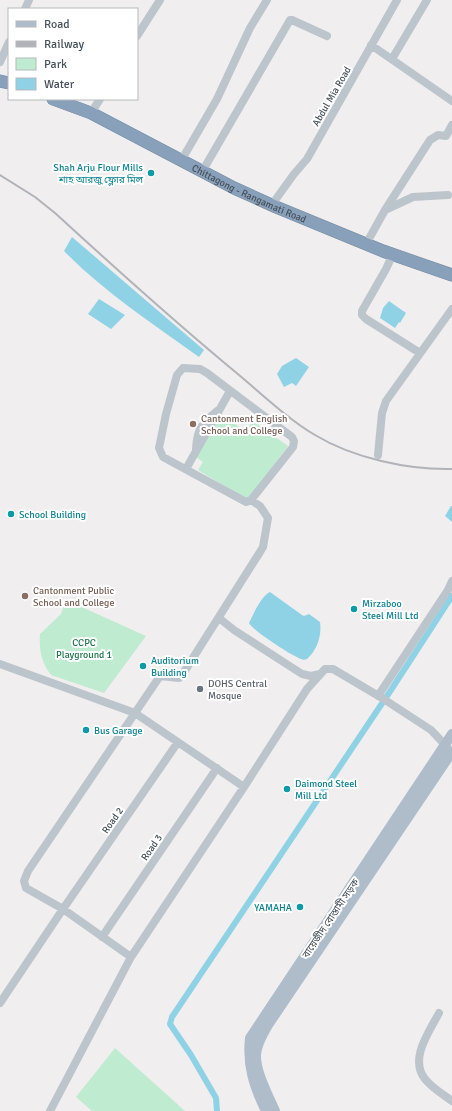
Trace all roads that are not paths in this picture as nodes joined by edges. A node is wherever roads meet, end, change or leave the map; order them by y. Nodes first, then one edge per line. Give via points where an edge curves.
1 (160, 0) edge
2 (267, 0) edge
3 (397, 0) edge
4 (427, 0) edge
5 (138, 34) edge
6 (327, 36) dead end
7 (8, 44) edge
8 (371, 45) junction
9 (392, 59) junction
10 (0, 62) edge
11 (56, 100) edge
12 (69, 100) edge
13 (99, 100) edge
14 (452, 101) edge
15 (92, 112) junction
16 (452, 126) edge
17 (183, 157) junction
18 (206, 165) junction
19 (448, 195) dead end
20 (276, 199) junction
21 (385, 210) junction
22 (370, 237) junction
23 (393, 254) junction
24 (452, 267) edge
25 (452, 275) edge
26 (452, 309) edge
27 (420, 353) junction
28 (230, 391) junction
29 (378, 455) dead end
30 (186, 469) junction
31 (251, 500) junction
32 (452, 581) edge
33 (219, 618) junction
34 (0, 664) edge
35 (320, 674) junction
36 (382, 698) junction
37 (135, 713) junction
38 (452, 734) edge
39 (178, 742) junction
40 (450, 750) edge
41 (217, 768) junction
42 (244, 787) junction
43 (63, 909) junction
44 (102, 937) junction
45 (131, 957) junction
46 (0, 1003) edge
47 (439, 1013) dead end
48 (452, 1101) edge
49 (50, 1111) edge
50 (266, 1111) edge
51 (275, 1111) edge

1 - 5 street
2 - 17 street via 250,28 217,99
3 - 8 street, Abdul Mia Road
4 - 9 street
6 - 18 street via 290,20
7 - 10 street
8 - 9 street
8 - 20 street, Abdul Mia Road via 307,159
9 - 14 street
11 - 15 highway, Chittagong - Rangamati Road
12 - 15 highway, Chittagong - Rangamati Road
13 - 15 street
15 - 17 highway, Chittagong - Rangamati Road
16 - 21 street via 446,136 438,135 430,140
17 - 18 highway, Chittagong - Rangamati Road
17 - 23 highway, Chittagong - Rangamati Road via 234,188
18 - 20 highway, Chittagong - Rangamati Road
19 - 21 street via 413,197
20 - 22 highway, Chittagong - Rangamati Road
21 - 22 street
22 - 24 highway, Chittagong - Rangamati Road
23 - 25 highway, Chittagong - Rangamati Road
23 - 27 street via 362,315
26 - 27 street
27 - 29 street via 386,401 382,413
28 - 30 street
28 - 30 street via 200,369 183,368 177,375 159,448 163,457
28 - 31 street via 294,441 294,447
30 - 31 street via 244,502
31 - 33 street via 260,506 268,518 263,547
32 - 36 street
33 - 35 street via 302,674
33 - 37 street via 186,669 178,678 160,676
34 - 37 street
35 - 36 street via 333,669
35 - 42 street via 307,689
36 - 40 street via 431,730
37 - 39 street
37 - 43 street via 24,881 26,888
38 - 40 main road, বায়েজীদ বোস্তামী সড়ক
39 - 41 street
39 - 43 street, Road 2
40 - 50 main road, বায়েজীদ বোস্তামী সড়ক via 250,1038 248,1050 251,1073
40 - 51 main road, বায়েজীদ বোস্তামী সড়ক via 260,1040 256,1055 259,1071
41 - 42 street
41 - 44 street, Road 3
42 - 45 street
43 - 44 street
43 - 46 street, Road 2
44 - 45 street
45 - 49 street
47 - 48 street via 420,1050 419,1066 425,1079

